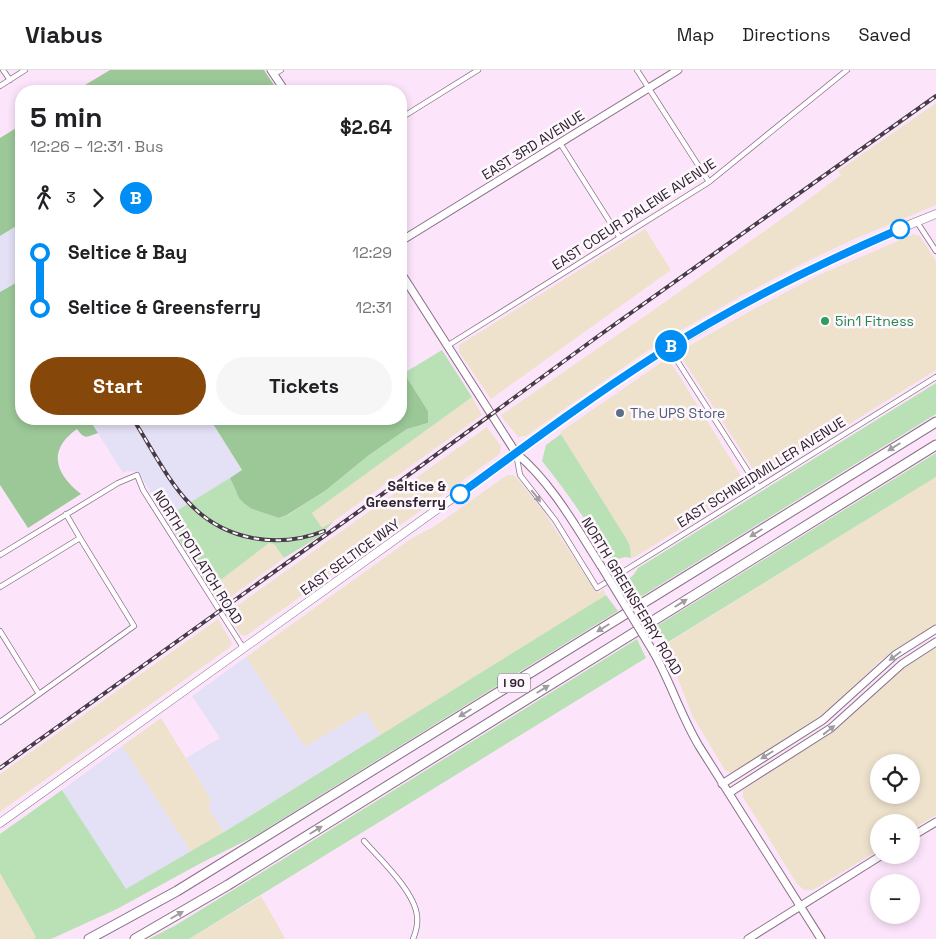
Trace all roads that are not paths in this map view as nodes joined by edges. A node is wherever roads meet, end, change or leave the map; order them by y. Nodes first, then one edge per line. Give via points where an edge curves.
1 (3, 70) edge
2 (25, 70) edge
3 (281, 70) edge
4 (478, 70) edge
5 (637, 70) edge
6 (678, 70) edge
7 (848, 70) edge
8 (272, 72) edge
9 (10, 80) junction
10 (281, 85) edge
11 (0, 86) edge
12 (648, 88) junction
13 (407, 114) edge
14 (560, 142) junction
15 (709, 182) junction
16 (936, 214) edge
17 (918, 222) junction
18 (407, 237) edge
19 (620, 238) junction
20 (936, 251) edge
21 (407, 283) edge
22 (447, 346) junction
23 (669, 348) junction
24 (936, 377) edge
25 (936, 422) edge
26 (936, 445) edge
27 (516, 453) junction
28 (758, 487) junction
29 (66, 514) junction
30 (80, 538) junction
31 (0, 555) edge
32 (0, 587) edge
33 (598, 588) joint
34 (936, 629) edge
35 (0, 631) edge
36 (936, 642) edge
37 (244, 649) junction
38 (39, 694) junction
39 (0, 722) edge
40 (722, 784) junction
41 (728, 793) junction
42 (936, 822) edge
43 (0, 823) edge
44 (920, 832) edge
45 (364, 841) dead end
46 (870, 863) edge
47 (800, 907) junction
48 (88, 939) edge
49 (135, 939) edge
50 (413, 939) edge
51 (748, 939) edge
52 (821, 939) edge

1 - 9 street
2 - 9 street
3 - 8 street
4 - 13 street
5 - 12 street
6 - 12 street, EAST 3RD AVENUE
7 - 15 street, EAST COEUR D'ALENE AVENUE
8 - 10 street
9 - 11 street
12 - 14 street, EAST 3RD AVENUE
12 - 15 street
14 - 18 street, EAST 3RD AVENUE
14 - 19 street
15 - 19 street, EAST COEUR D'ALENE AVENUE
16 - 17 main road, EAST SELTICE WAY
17 - 20 street
17 - 23 main road, EAST SELTICE WAY via 796,277
19 - 22 street, EAST COEUR D'ALENE AVENUE
21 - 22 street, NORTH GREENSFERRY ROAD
22 - 27 street, NORTH GREENSFERRY ROAD
23 - 27 main road, EAST SELTICE WAY
23 - 28 street
24 - 28 street, EAST SCHNEIDMILLER AVENUE
25 -> 48 highway, I 90 via 177,891
49 -> 26 highway, I 90 via 228,885
27 -> 33 street, NORTH GREENSFERRY ROAD via 520,475
27 - 37 main road, EAST SELTICE WAY
27 - 40 street, NORTH GREENSFERRY ROAD, bridge via 532,467 560,503 601,566 654,653 672,686 690,731
28 - 33 street, EAST SCHNEIDMILLER AVENUE
29 - 30 street
29 - 31 street
29 - 37 street, NORTH POTLATCH ROAD via 137,475 143,490
30 - 32 street
30 - 38 street via 134,626
34 -> 40 street via 895,655 823,720
35 - 38 street
41 -> 36 street via 812,742 897,669
37 - 43 main road, EAST SELTICE WAY
38 - 39 street
40 - 41 street, NORTH GREENSFERRY ROAD
41 - 47 street, NORTH GREENSFERRY ROAD
42 - 44 street
45 - 50 street via 398,879 414,906 417,916
46 - 47 street
47 - 51 street
47 - 52 street, NORTH GREENSFERRY ROAD

